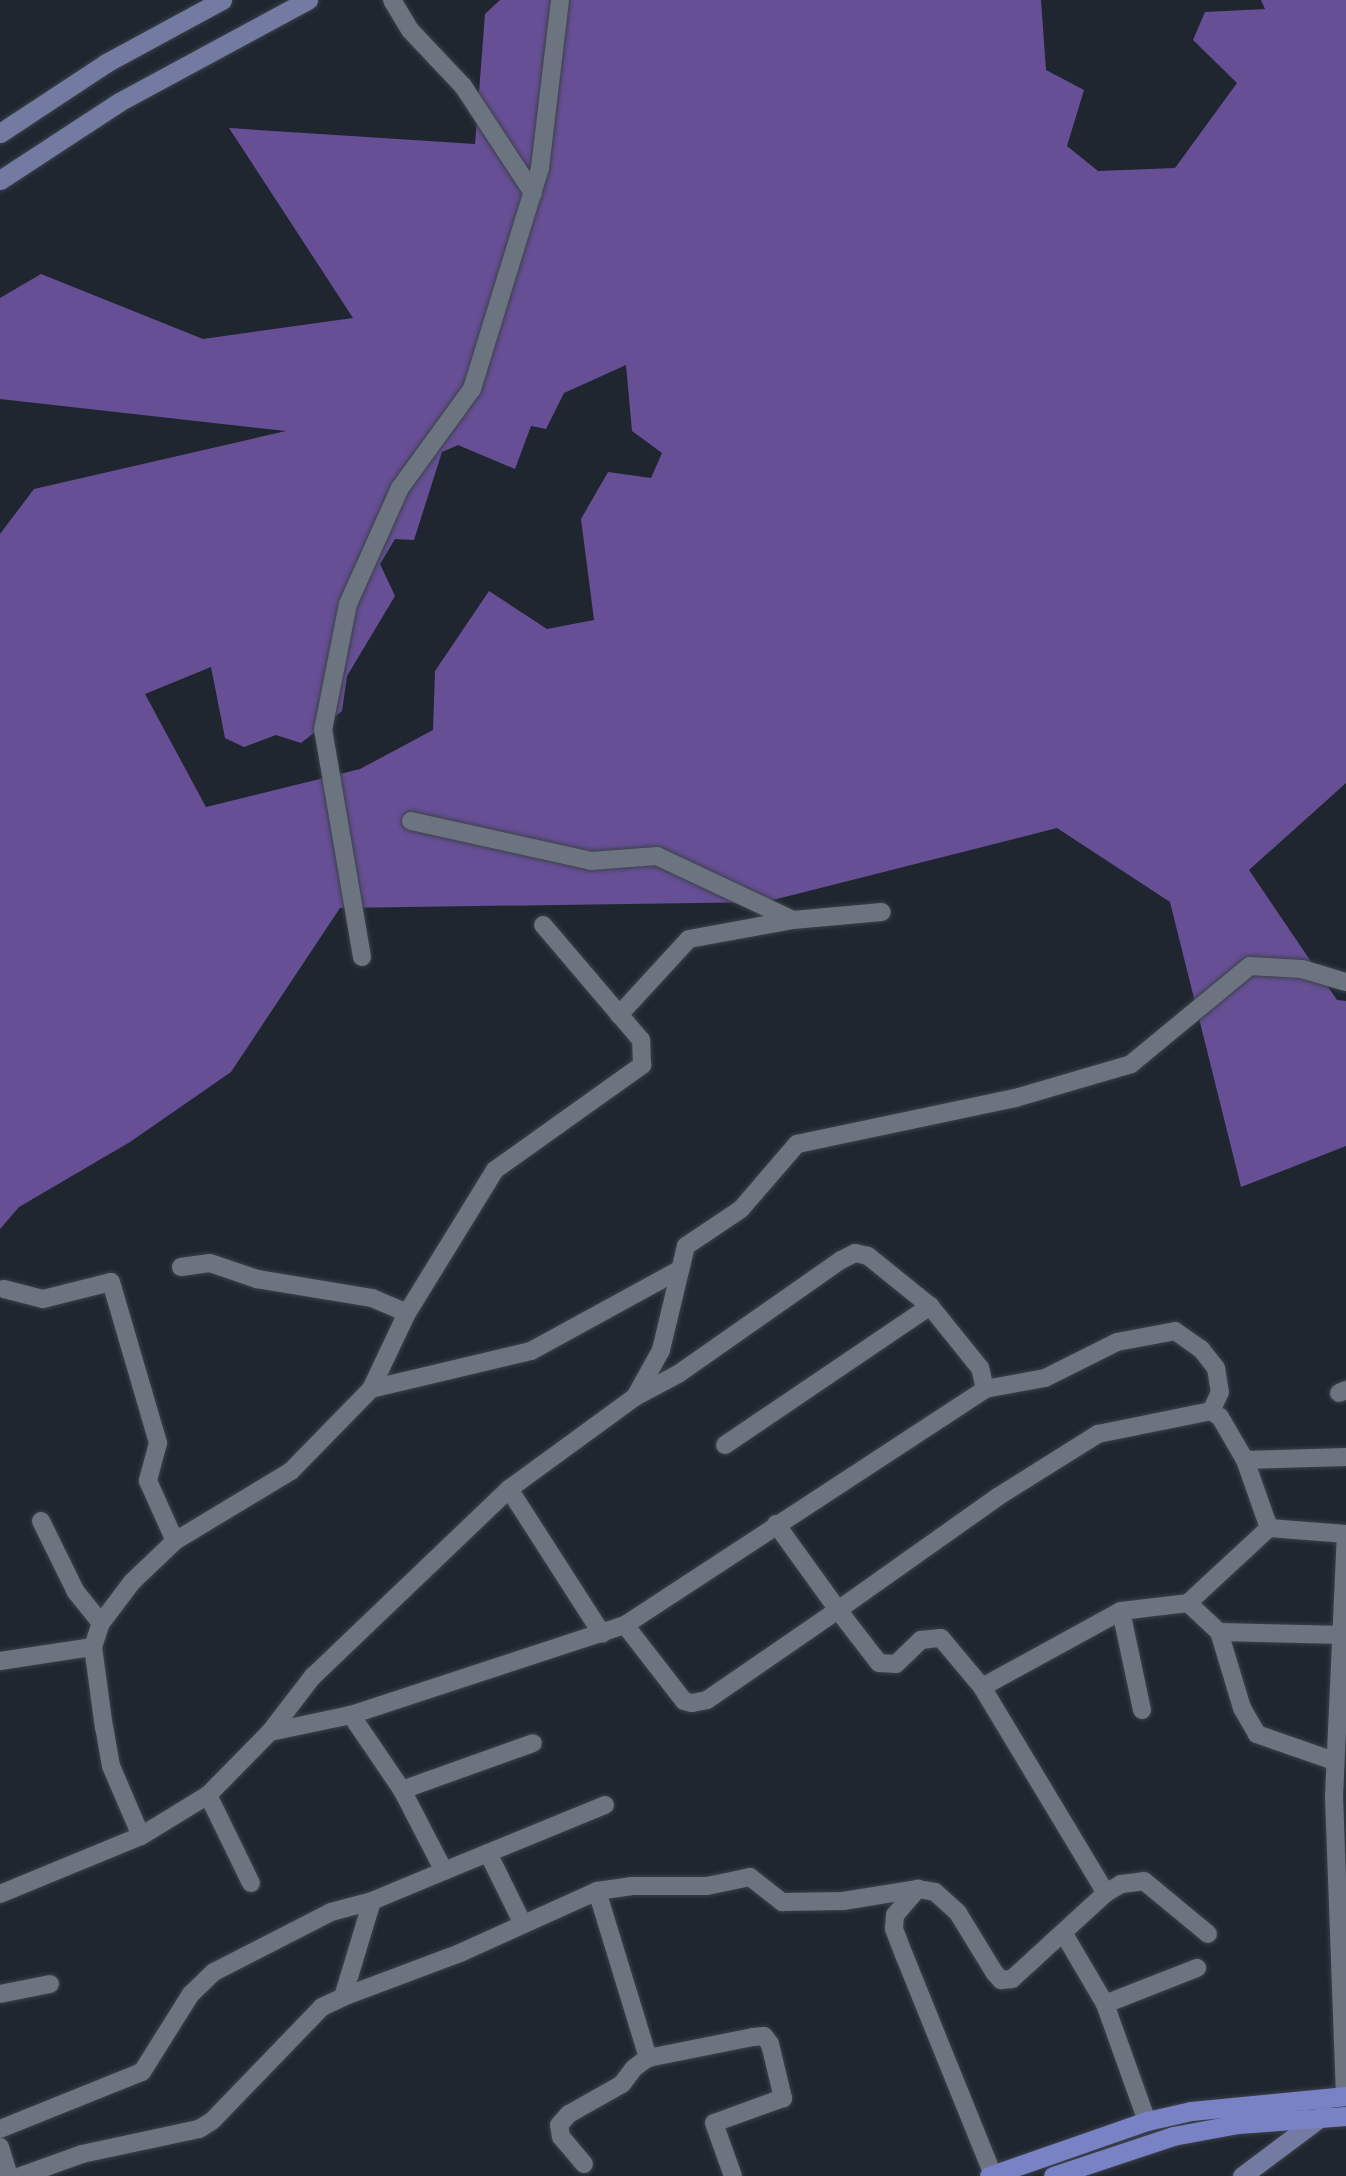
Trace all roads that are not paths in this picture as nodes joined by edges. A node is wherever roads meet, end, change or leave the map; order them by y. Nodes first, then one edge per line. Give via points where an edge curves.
1 (222, 0) edge
2 (308, 0) edge
3 (392, 0) edge
4 (560, 0) edge
5 (0, 133) edge
6 (0, 180) edge
7 (533, 193) junction
8 (411, 821) dead end
9 (882, 912) dead end
10 (793, 920) junction
11 (543, 925) dead end
12 (362, 957) dead end
13 (1346, 982) edge
14 (619, 1015) junction
15 (181, 1267) dead end
16 (679, 1270) junction
17 (4, 1289) dead end
18 (930, 1306) junction
19 (407, 1313) junction
20 (371, 1388) junction
21 (985, 1389) junction
22 (635, 1397) junction
23 (1211, 1410) junction
24 (725, 1445) dead end
25 (1346, 1457) edge
26 (1245, 1460) junction
27 (509, 1489) junction
28 (41, 1521) dead end
29 (776, 1524) junction
30 (1269, 1528) junction
31 (1346, 1534) edge
32 (175, 1541) junction
33 (1188, 1603) junction
34 (838, 1609) junction
35 (1121, 1611) junction
36 (101, 1623) junction
37 (625, 1625) junction
38 (1219, 1632) junction
39 (603, 1634) junction
40 (1343, 1635) junction
41 (93, 1647) junction
42 (0, 1661) edge
43 (982, 1687) junction
44 (1142, 1710) dead end
45 (351, 1715) junction
46 (270, 1732) junction
47 (533, 1743) dead end
48 (1334, 1761) junction
49 (402, 1790) junction
50 (208, 1795) junction
51 (1340, 1796) edge
52 (605, 1805) dead end
53 (141, 1836) junction
54 (488, 1853) junction
55 (443, 1871) junction
56 (251, 1883) dead end
57 (918, 1889) junction
58 (597, 1891) junction
59 (1106, 1893) junction
60 (0, 1894) edge
61 (372, 1901) junction
62 (1340, 1911) edge
63 (523, 1924) junction
64 (1064, 1934) junction
65 (1208, 1934) dead end
66 (1197, 1968) dead end
67 (50, 1984) dead end
68 (0, 1994) edge
69 (343, 1997) junction
70 (1105, 2004) junction
71 (649, 2058) junction
72 (1346, 2103) edge
73 (1321, 2118) junction
74 (1147, 2121) junction
75 (0, 2129) edge
76 (0, 2147) edge
77 (584, 2164) dead end
78 (991, 2175) edge
79 (9, 2176) edge
80 (21, 2176) edge
81 (733, 2176) edge
82 (1052, 2176) edge
83 (1242, 2176) edge

1 - 5 main road via 106,63
2 - 6 main road via 138,91
3 - 7 street via 410,30 463,86
4 - 7 street
7 - 12 street via 472,389 400,488 348,604 323,730
8 - 10 street via 591,861 657,856
9 - 10 street
10 - 14 street via 689,939
11 - 14 street
13 - 16 street via 1302,970 1250,966 1131,1064 1015,1098 797,1144 741,1209 686,1246
14 - 19 street via 641,1040 642,1065 495,1170
15 - 19 street via 210,1263 257,1279 372,1298
16 - 20 street via 531,1350
16 - 22 street via 661,1350
17 - 32 street via 43,1299 111,1282 158,1443 148,1481
18 - 21 street via 980,1368
18 - 22 street via 868,1256 855,1253 678,1374
18 - 24 street
19 - 20 street
20 - 32 street via 291,1471
21 - 23 street via 1045,1378 1117,1342 1175,1331 1201,1349 1216,1368 1220,1392
21 - 29 street
22 - 27 street
23 - 26 street
23 - 34 street via 1082,1440 1063,1458 999,1496
25 - 26 street
26 - 30 street
27 - 39 street
27 - 46 street via 313,1676
28 - 36 street via 76,1591
29 - 34 street
29 - 37 street
30 - 31 street
30 - 33 street
31 - 40 street
32 - 36 street via 132,1582
33 - 35 street
33 - 38 street
34 - 37 street via 699,1703 684,1701
34 - 43 street via 879,1663 896,1664 921,1640 941,1638
35 - 43 street
35 - 44 street
36 - 41 street
37 - 39 street
38 - 40 street
38 - 48 street via 1242,1708 1257,1734
39 - 45 street
40 - 48 street
41 - 42 street
41 - 53 street via 111,1766
43 - 59 street
45 - 46 street
45 - 49 street
46 - 50 street
47 - 49 street
48 - 51 street
49 - 55 street
50 - 53 street
50 - 56 street
51 - 62 street
52 - 54 street
53 - 60 street
54 - 55 street
54 - 63 street
55 - 61 street
57 - 58 street via 843,1901 782,1902 750,1878 706,1886
57 - 64 street via 935,1892 948,1901 1001,1980 1024,1971
57 - 78 street via 895,1915 894,1928
58 - 63 street
58 - 71 street
59 - 64 street
59 - 65 street via 1121,1884 1144,1881
61 - 69 street
61 - 75 street via 292,1930 201,1980 142,2072
62 - 72 street
63 - 69 street
64 - 70 street
66 - 70 street
67 - 68 street
69 - 80 street via 322,2007 199,2129 106,2147
70 - 74 street
71 - 77 street via 622,2084 569,2114 559,2125 561,2137
71 - 81 street via 753,2037 764,2036 770,2044 783,2098 713,2123
72 - 73 main road
72 - 74 main road via 1239,2104
73 - 82 main road via 1238,2124 1173,2136
73 - 83 main road
74 - 78 main road
76 - 79 street

